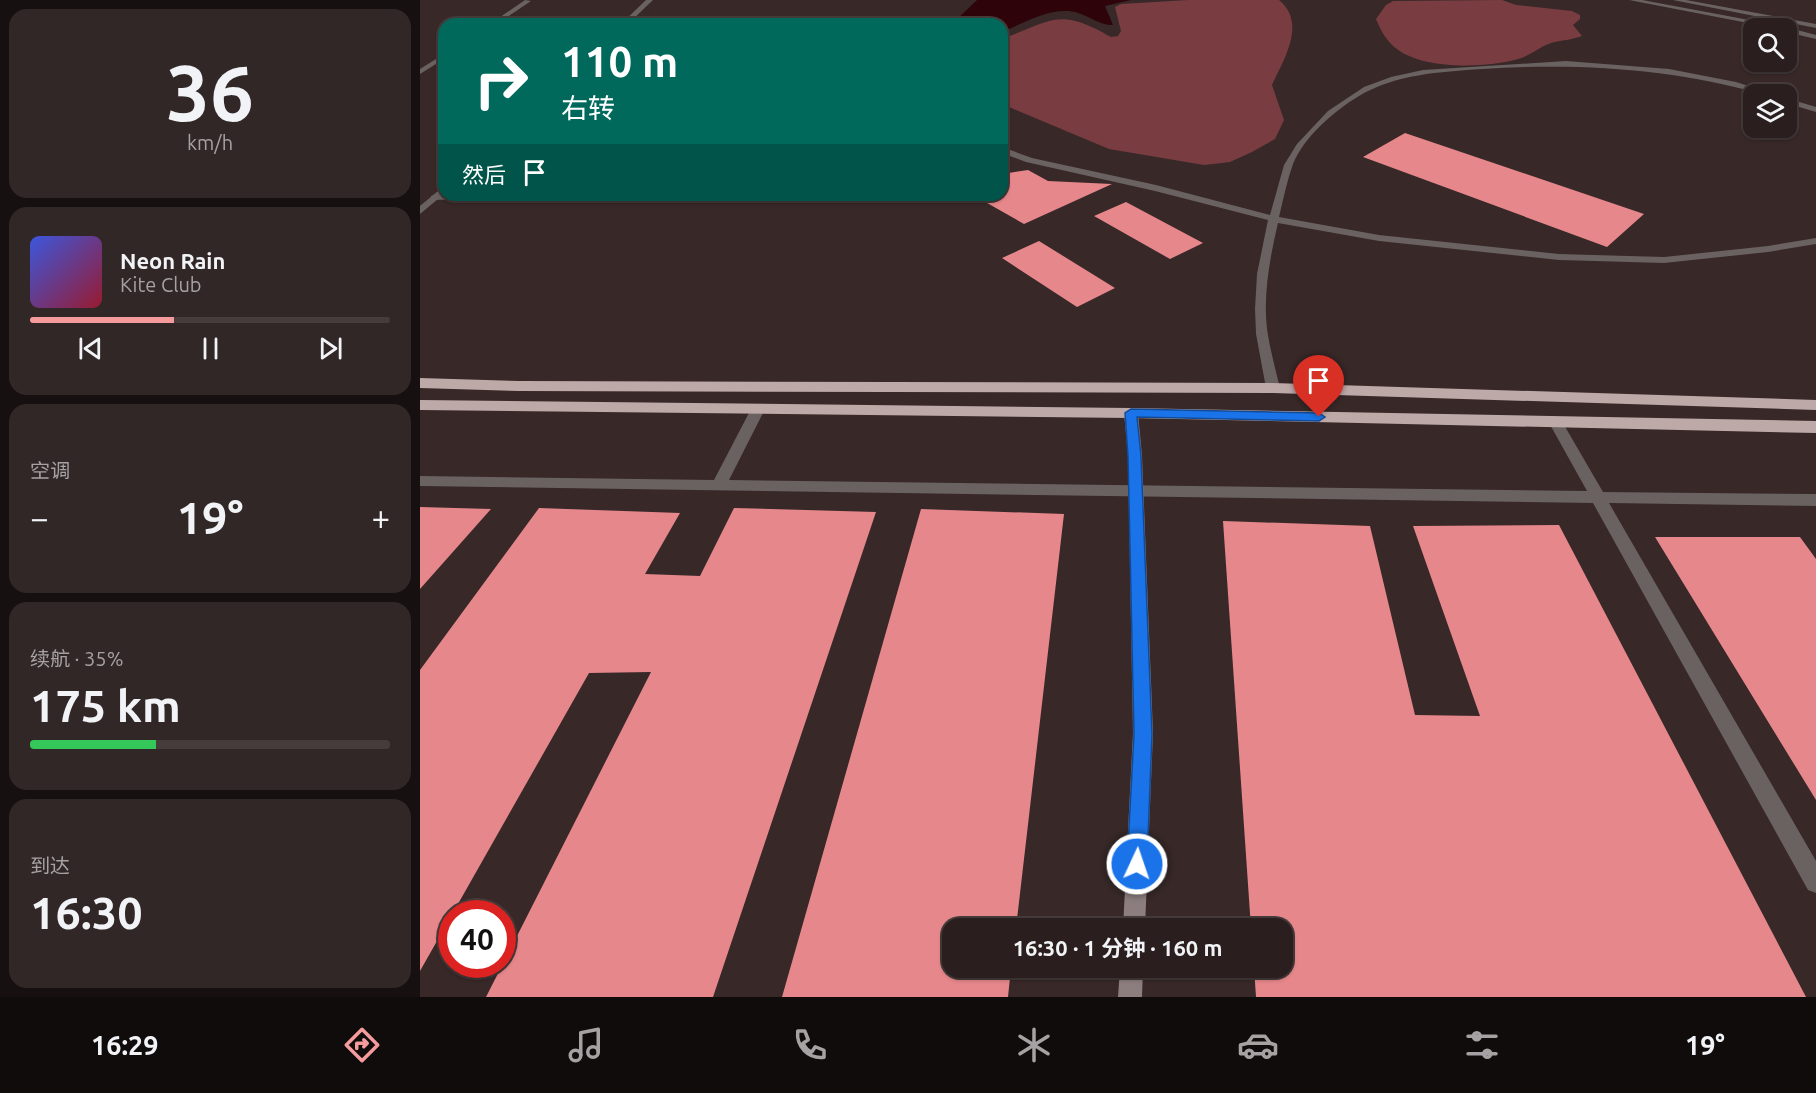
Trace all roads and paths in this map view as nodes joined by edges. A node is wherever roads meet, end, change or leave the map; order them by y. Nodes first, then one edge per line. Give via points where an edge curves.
1 (650, 0) edge
2 (1632, 0) edge
3 (1676, 0) edge
4 (528, 1) edge
5 (502, 18) edge
6 (630, 18) edge
7 (1743, 21) edge
8 (1816, 26) edge
9 (1797, 33) edge
10 (1816, 37) edge
11 (438, 60) edge
12 (420, 72) edge
13 (1743, 88) edge
14 (1797, 104) edge
15 (1816, 110) edge
16 (1008, 152) edge
17 (438, 194) edge
18 (434, 198) junction
19 (438, 198) edge
20 (420, 211) edge
21 (1273, 218) junction
22 (1816, 241) edge
23 (420, 383) edge
24 (1273, 388) junction
25 (420, 405) edge
26 (1816, 405) edge
27 (758, 409) junction
28 (1131, 413) junction
29 (1555, 421) junction
30 (1816, 426) edge
31 (420, 481) edge
32 (719, 485) junction
33 (1136, 490) junction
34 (1597, 497) junction
35 (1816, 500) edge
36 (1816, 882) edge
37 (1134, 918) edge
38 (1131, 978) edge
39 (1130, 997) edge

1 - 6 street
2 - 7 street
3 - 8 street
4 - 5 street
9 - 10 street
11 - 12 street
13 - 21 street via 1664,70 1613,64 1529,63 1439,70 1381,82 1350,97 1290,159
14 - 15 street
16 - 21 street
17 - 18 street
18 - 19 street
18 - 20 street
21 - 22 street via 1379,238 1559,257 1664,260
21 - 24 street via 1260,293 1261,327
23 - 24 highway
24 - 26 highway
25 - 27 highway
27 - 28 highway
27 - 32 street
28 - 29 highway
28 - 33 street
29 - 30 highway
29 - 34 street
31 - 32 street
32 - 33 street
33 - 34 street
33 - 37 street via 1143,734
34 - 35 street
34 - 36 street
38 - 39 street

